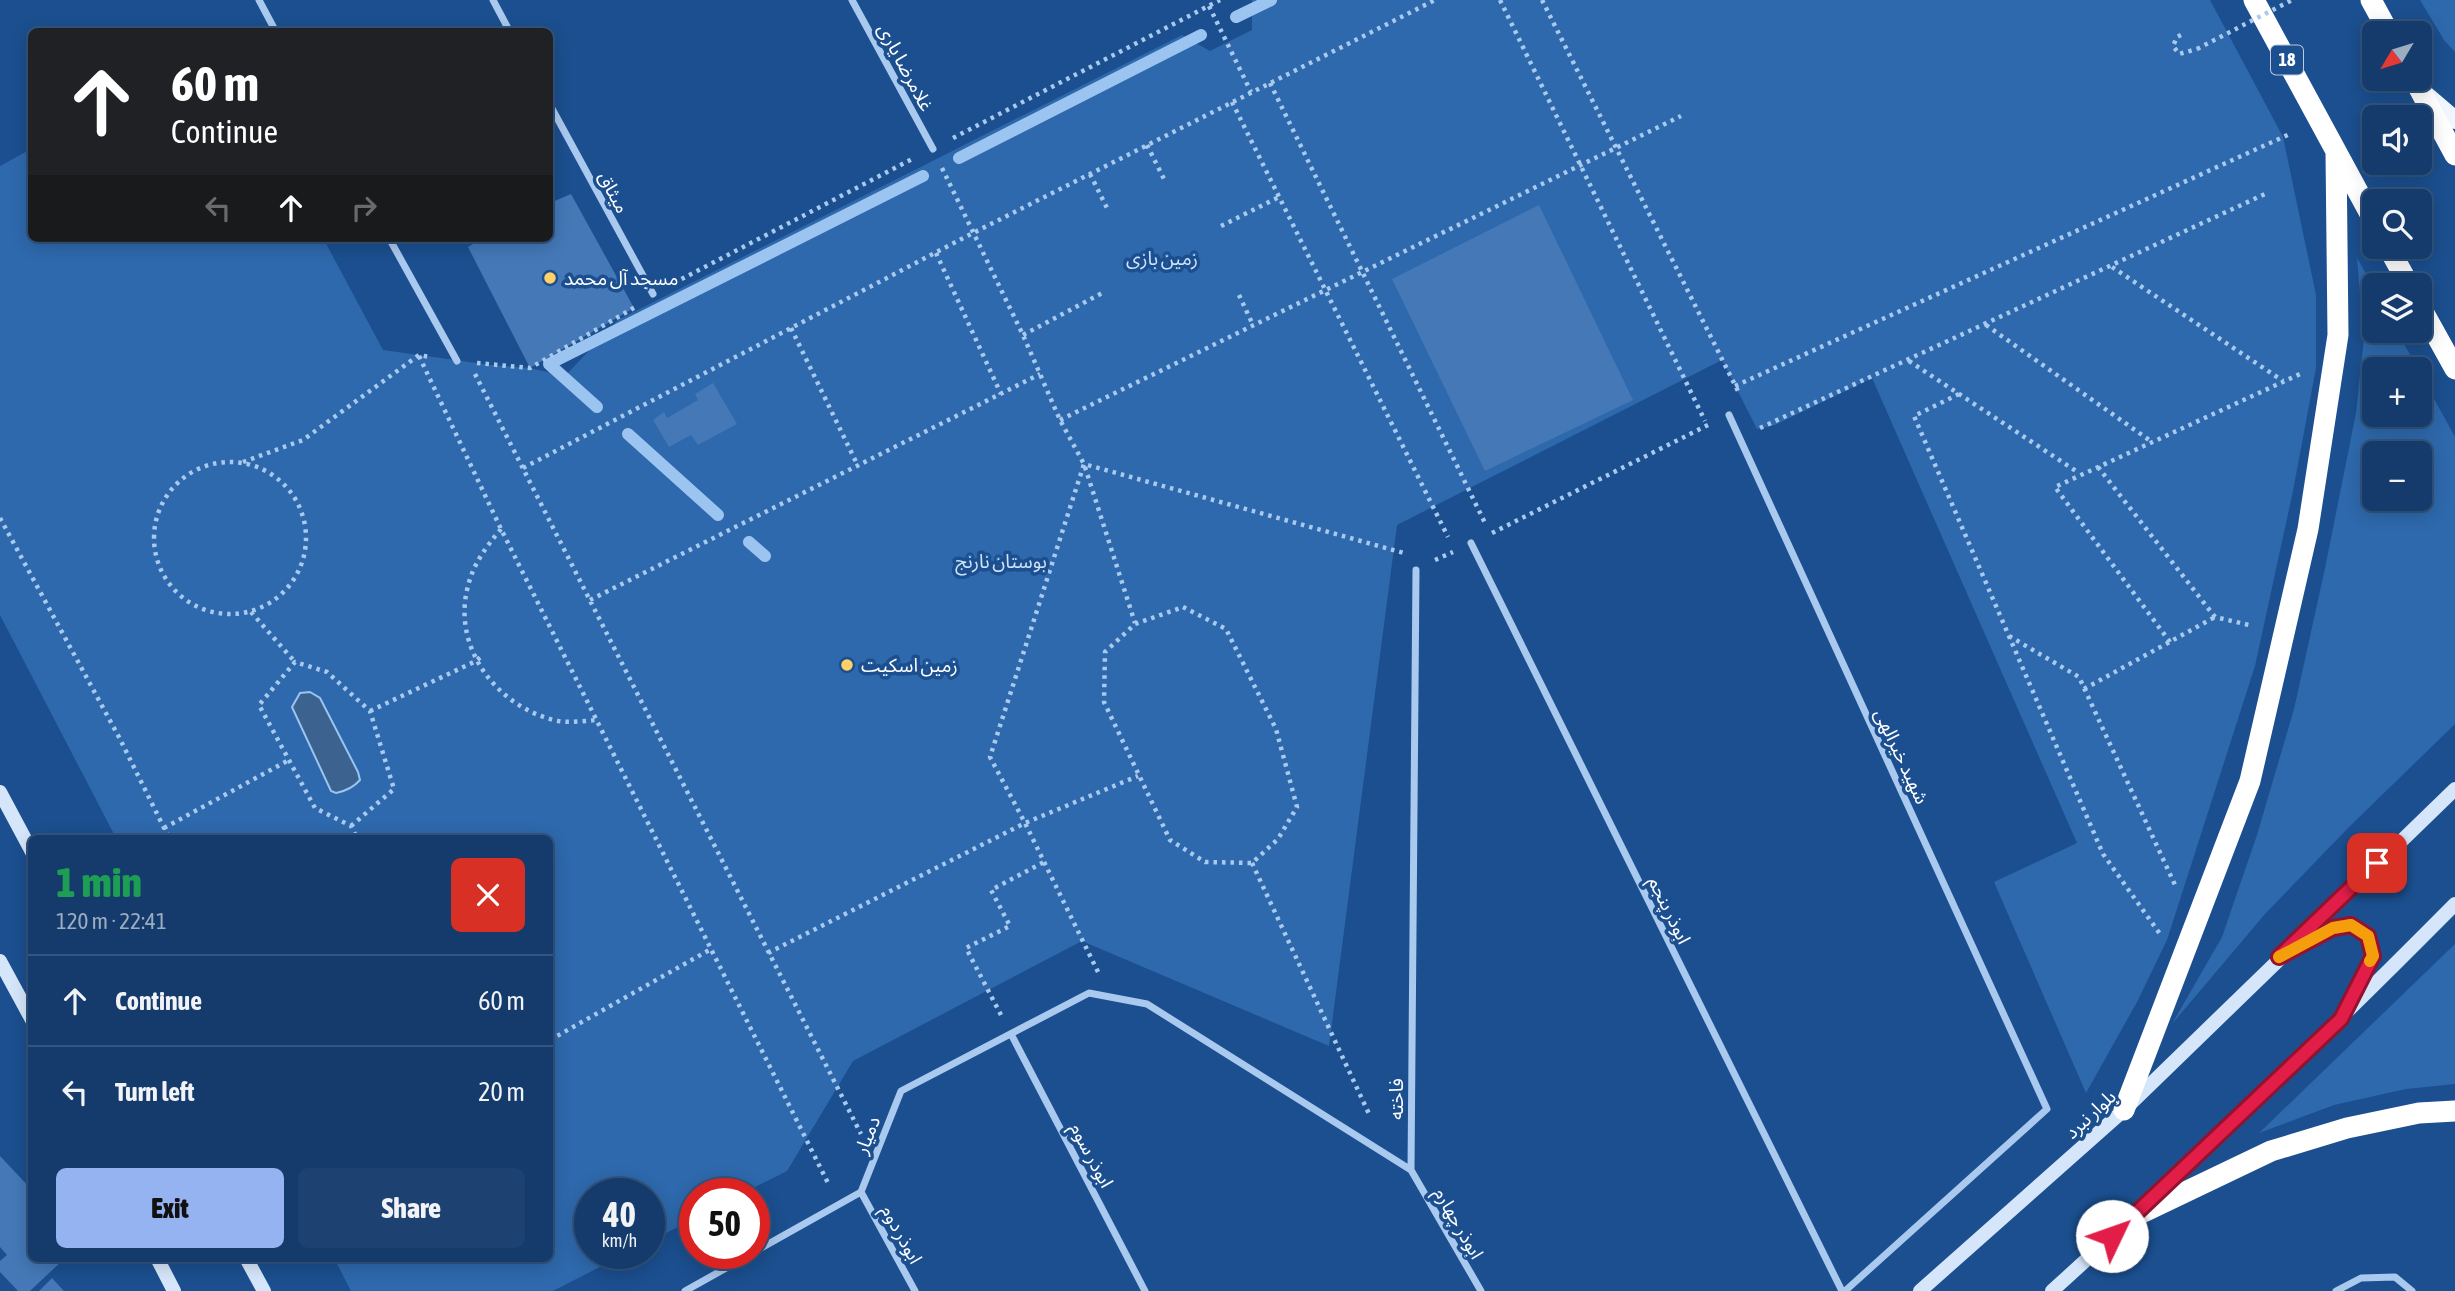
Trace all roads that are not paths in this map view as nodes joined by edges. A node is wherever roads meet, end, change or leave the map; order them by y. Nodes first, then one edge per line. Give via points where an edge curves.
1 (258, 0) edge
2 (493, 0) edge
3 (852, 0) edge
4 (2254, 0) edge
5 (2371, 0) edge
6 (2382, 21) edge
7 (274, 28) edge
8 (508, 28) edge
9 (2420, 91) edge
10 (2424, 91) edge
11 (553, 111) edge
12 (2455, 120) edge
13 (933, 149) road end
14 (2336, 152) junction
15 (2455, 155) edge
16 (2362, 199) edge
17 (391, 242) edge
18 (653, 294) road end
19 (2432, 328) edge
20 (457, 360) road end
21 (2455, 369) edge
22 (1729, 415) road end
23 (1471, 543) road end
24 (1416, 570) road end
25 (2455, 789) edge
26 (0, 792) edge
27 (28, 844) edge
28 (2455, 904) edge
29 (2279, 957) junction
30 (0, 961) edge
31 (28, 1013) edge
32 (2341, 1019) junction
33 (1011, 1034) junction
34 (2124, 1110) junction
35 (2455, 1111) edge
36 (1411, 1170) junction
37 (861, 1192) junction
38 (2133, 1217) junction
39 (770, 1244) edge
40 (159, 1262) edge
41 (248, 1262) edge
42 (725, 1269) edge
43 (174, 1291) edge
44 (264, 1291) edge
45 (685, 1291) edge
46 (915, 1291) edge
47 (1145, 1291) edge
48 (1480, 1291) edge
49 (1843, 1291) edge
50 (1920, 1291) edge
51 (2052, 1291) edge
52 (2336, 1291) edge
53 (2412, 1291) edge

1 - 7 street
2 - 8 street
3 - 13 street, غلامرضا یاری
4 - 14 highway, 18
5 - 6 highway
9 - 15 highway
10 - 12 main road
11 - 18 street, میثاق
14 - 16 highway, 18
14 - 34 highway via 2338,335 2308,530 2250,780
17 - 20 street
19 - 21 highway
22 - 49 street, شهید خیرالهی via 2047,1109
23 - 49 street, ابوذر پنجم
24 - 36 street, فاخته
25 - 29 main road, بلوار نبرد
26 - 27 main road
28 - 32 main road
29 - 32 main road via 2333,928 2351,925 2368,936 2373,956
29 - 34 main road, بلوار نبرد
30 - 31 main road
32 - 38 main road
33 - 36 street, فاخته via 1089,993 1147,1004
33 - 37 street, دمیار via 901,1091
33 - 47 street, ابوذر سوم
34 - 50 main road, بلوار نبرد
35 - 38 highway via 2419,1113 2347,1128 2272,1151
36 - 48 street, ابوذر چهارم
37 - 39 street
37 - 46 street, ابوذر دوم
38 - 51 main road
40 - 43 main road
41 - 44 main road
42 - 45 street
52 - 53 street via 2361,1278 2395,1277

